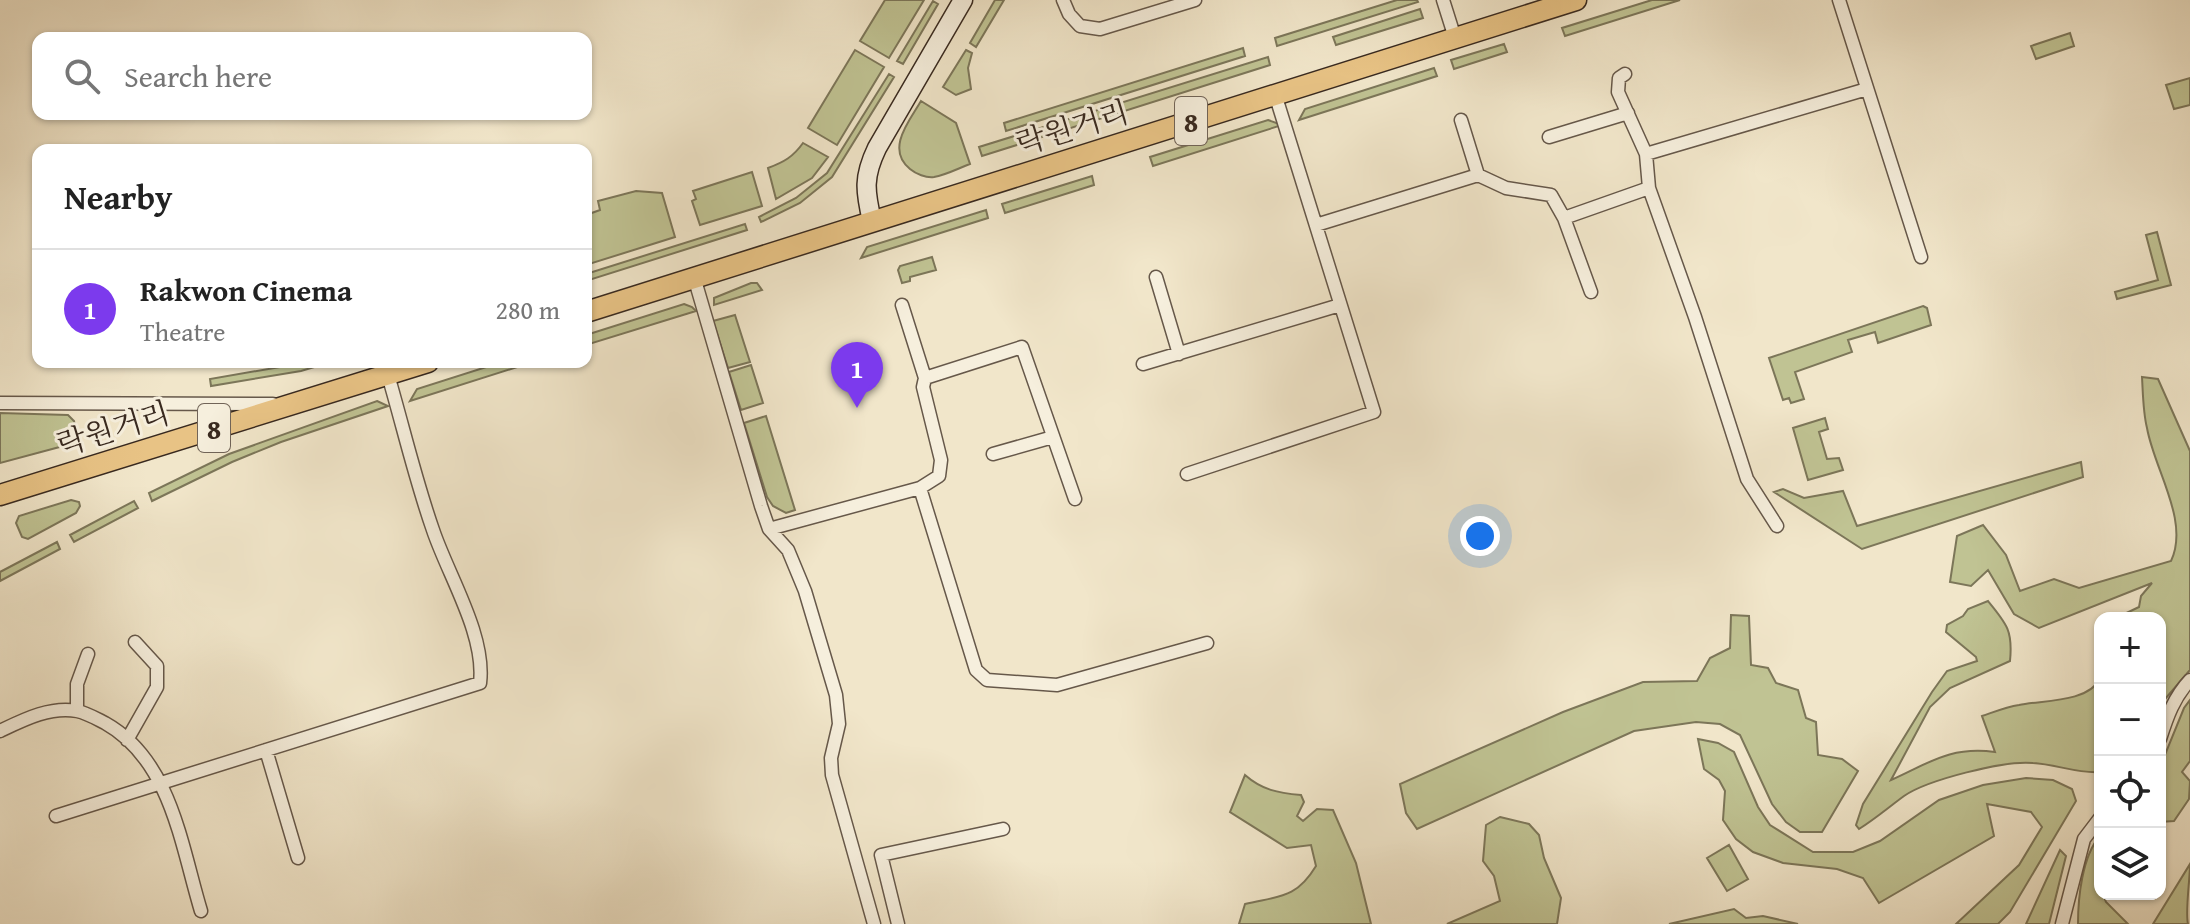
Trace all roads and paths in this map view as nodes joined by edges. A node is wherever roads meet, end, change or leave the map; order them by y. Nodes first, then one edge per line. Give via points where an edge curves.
1 (963, 0) edge
2 (1063, 0) edge
3 (1195, 0) edge
4 (1443, 0) edge
5 (1576, 0) edge
6 (1839, 0) edge
7 (1455, 38) junction
8 (1625, 74) dead end
9 (1867, 89) junction
10 (1275, 94) junction
11 (1628, 113) junction
12 (1461, 120) dead end
13 (1549, 137) dead end
14 (1646, 154) junction
15 (1478, 175) junction
16 (1649, 188) junction
17 (1564, 218) junction
18 (872, 221) junction
19 (1316, 225) junction
20 (1921, 257) dead end
21 (694, 277) junction
22 (1156, 277) dead end
23 (1591, 292) dead end
24 (902, 305) dead end
25 (1340, 305) junction
26 (592, 310) edge
27 (1179, 354) junction
28 (1143, 364) dead end
29 (410, 368) edge
30 (388, 375) junction
31 (925, 378) junction
32 (0, 403) edge
33 (288, 405) junction
34 (1053, 437) junction
35 (993, 454) dead end
36 (1187, 474) dead end
37 (920, 488) junction
38 (0, 495) edge
39 (1075, 499) dead end
40 (1777, 526) dead end
41 (769, 529) junction
42 (135, 642) dead end
43 (1207, 643) dead end
44 (88, 654) dead end
45 (2190, 680) edge
46 (77, 711) junction
47 (2166, 720) edge
48 (0, 731) edge
49 (127, 740) junction
50 (266, 750) junction
51 (162, 783) junction
52 (56, 816) dead end
53 (2094, 826) edge
54 (1003, 829) dead end
55 (298, 858) dead end
56 (201, 911) dead end
57 (874, 924) edge
58 (898, 924) edge
59 (2062, 924) edge

1 - 18 street via 866,171
2 - 3 street via 1080,26 1100,29
4 - 7 street
5 - 7 main road, 락원거리 / 8
6 - 9 street
7 - 10 main road, 락원거리 / 8
8 - 11 street via 1619,78 1618,92
9 - 14 street
9 - 20 street
10 - 18 main road, 락원거리 / 8
10 - 19 street
11 - 13 street
11 - 14 street
12 - 15 street
14 - 16 street
15 - 17 street via 1506,188 1551,195
15 - 19 street
16 - 17 street
16 - 40 street via 1747,479
17 - 23 street
18 - 21 main road, 락원거리 / 8
19 - 25 street
21 - 26 main road, 락원거리 / 8
21 - 41 street
22 - 27 street
24 - 31 street
25 - 27 street
25 - 36 street via 1374,412
27 - 28 street
29 - 30 main road, 락원거리 / 8
30 - 33 main road, 락원거리 / 8
30 - 50 street via 432,529 469,619 482,668 480,683
31 - 34 street via 1022,347
31 - 37 street via 941,460 939,476
32 - 33 street
33 - 38 main road, 락원거리 / 8
34 - 35 street
34 - 39 street
37 - 41 street
37 - 43 street via 976,670 987,680 1057,685
41 - 57 street via 788,550 805,591 836,695 839,724 832,775
42 - 49 street via 157,666 157,687
44 - 46 street via 77,684
45 - 47 street
46 - 48 street via 34,715
46 - 49 street
49 - 51 street
50 - 51 street
50 - 55 street
51 - 52 street
51 - 56 street
53 - 59 street via 2084,839
54 - 58 street via 881,855

